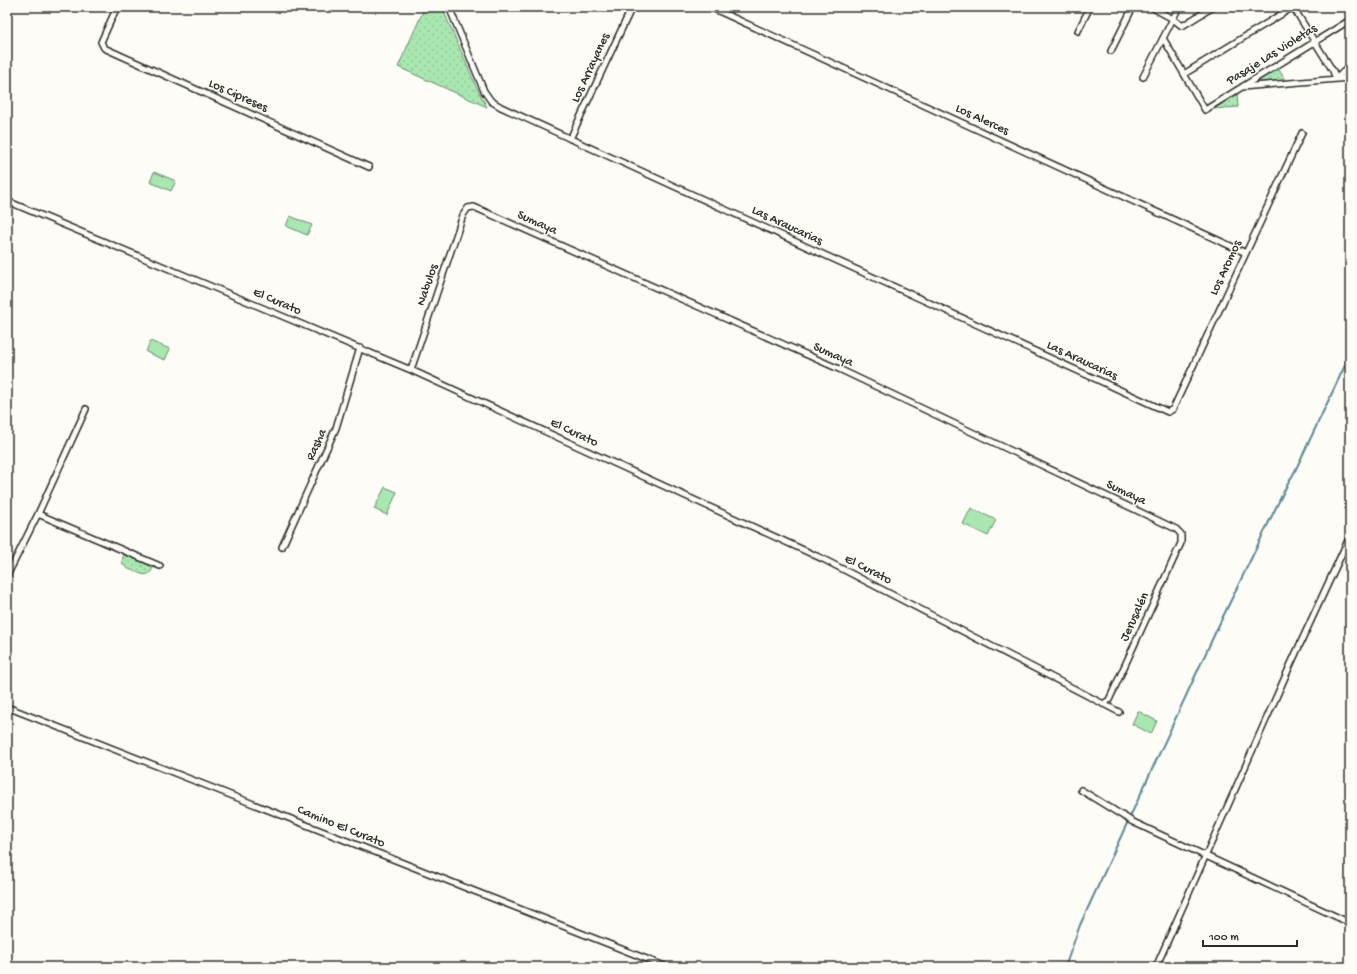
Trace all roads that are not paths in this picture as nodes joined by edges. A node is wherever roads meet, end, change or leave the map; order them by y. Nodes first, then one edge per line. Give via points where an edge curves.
1 (117, 7) edge
2 (449, 7) edge
3 (632, 7) edge
4 (710, 7) edge
5 (1090, 7) edge
6 (1134, 7) edge
7 (1151, 7) edge
8 (1179, 7) edge
9 (1214, 7) edge
10 (1293, 7) edge
11 (1173, 18) junction
12 (1350, 20) edge
13 (1078, 31) dead end
14 (1163, 38) junction
15 (1315, 41) junction
16 (1111, 51) dead end
17 (1350, 67) edge
18 (1184, 74) junction
19 (1143, 77) dead end
20 (1350, 78) edge
21 (1336, 79) junction
22 (1241, 87) junction
23 (1302, 133) dead end
24 (570, 139) junction
25 (369, 167) dead end
26 (7, 201) edge
27 (468, 208) joint
28 (1246, 253) junction
29 (360, 348) junction
30 (411, 370) junction
31 (86, 409) dead end
32 (1170, 412) joint
33 (38, 514) junction
34 (1350, 536) edge
35 (1182, 537) joint
36 (282, 547) dead end
37 (160, 566) dead end
38 (7, 576) edge
39 (1103, 704) junction
40 (7, 707) edge
41 (1118, 712) dead end
42 (1081, 790) dead end
43 (1205, 856) junction
44 (1350, 923) edge
45 (667, 967) edge
46 (1156, 967) edge

1 - 25 street, Los Cipreses via 102,42 104,48
2 - 24 street, Las Araucarias via 490,101
3 - 24 street, Los Arrayanes
4 - 28 street, Los Alerces
5 - 13 street
6 - 16 street
7 - 11 street
8 - 11 street
9 - 11 street via 1182,26
10 - 15 street
10 - 18 street
11 - 14 street
12 - 15 street, Pasaje Las Violetas
14 - 18 street
14 - 19 street
15 - 21 street
15 - 22 street, Pasaje Las Violetas
17 - 21 street
18 - 22 street, Pasaje Las Violetas via 1205,110
20 - 21 street
21 - 22 street
23 - 28 street, Los Aromos
24 - 32 street, Las Araucarias
26 - 29 street, El Curato
27 - 30 street, Nabulos via 463,215
27 - 35 street, Sumaya via 477,208 839,370 1176,529
28 - 32 street, Los Aromos
29 - 30 street, El Curato
29 - 36 street, Rasha via 336,428
30 - 39 street, El Curato via 823,559
31 - 33 street
33 - 37 street
33 - 38 street
34 - 43 street
35 - 39 street, Jerusalén via 1109,700
39 - 41 street, El Curato
40 - 45 street, Camino El Curato
42 - 43 street via 1133,822
43 - 44 street
43 - 46 street

